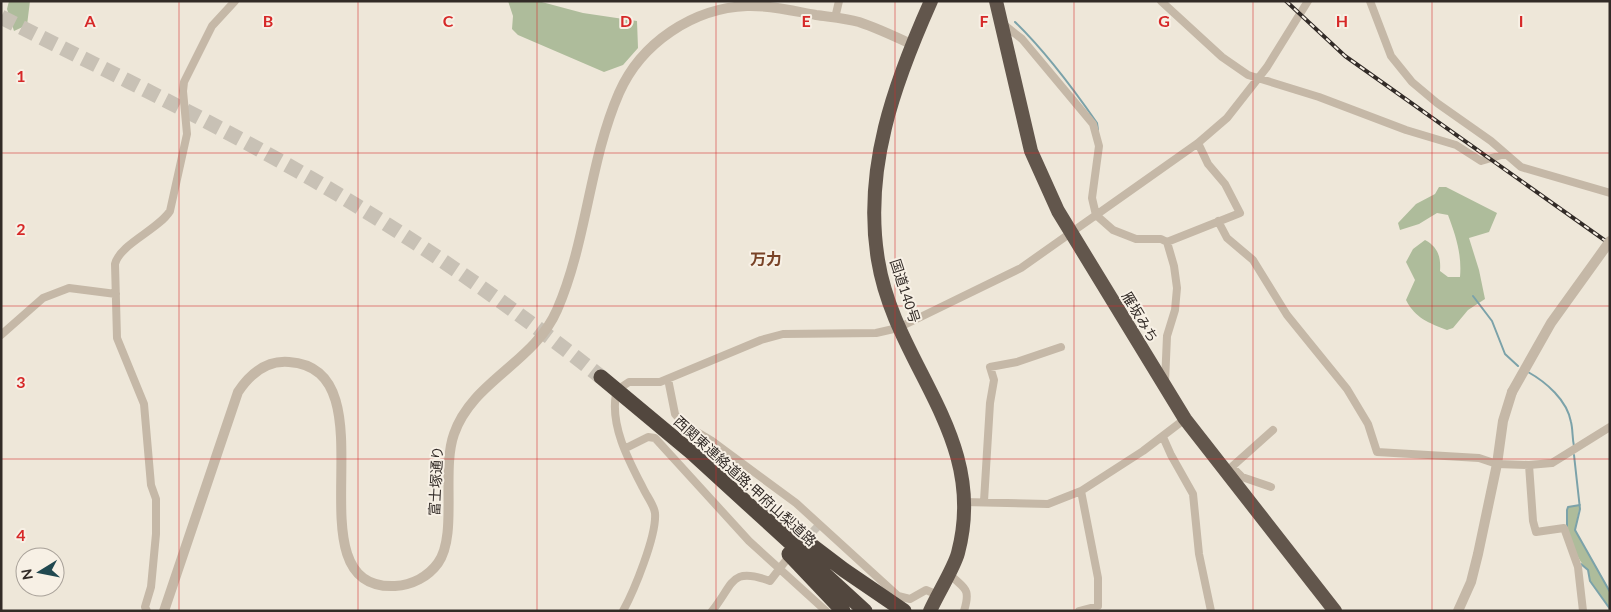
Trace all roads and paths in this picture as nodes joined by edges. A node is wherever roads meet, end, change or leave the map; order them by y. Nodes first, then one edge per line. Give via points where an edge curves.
1 (235, 1) edge
2 (839, 1) edge
3 (996, 1) edge
4 (1160, 1) edge
5 (1308, 1) edge
6 (1370, 1) edge
7 (933, 2) edge
8 (835, 18) junction
9 (1002, 23) junction
10 (911, 44) junction
11 (1258, 79) junction
12 (1198, 143) junction
13 (1505, 154) junction
14 (1610, 193) edge
15 (1096, 215) junction
16 (1218, 221) junction
17 (1070, 233) junction
18 (1610, 241) edge
19 (1167, 242) junction
20 (116, 294) junction
21 (898, 328) junction
22 (1, 335) edge
23 (1061, 347) dead end
24 (602, 377) tunnel mouth
25 (668, 379) junction
26 (623, 386) dead end
27 (1165, 388) junction
28 (616, 394) dead end
29 (1185, 419) junction
30 (1610, 427) edge
31 (1273, 430) dead end
32 (1163, 436) junction
33 (626, 448) junction
34 (691, 452) junction
35 (1497, 464) junction
36 (1529, 465) junction
37 (1229, 470) junction
38 (722, 482) junction
39 (1271, 488) dead end
40 (1081, 491) junction
41 (984, 501) junction
42 (964, 502) junction
43 (787, 559) dead end
44 (779, 569) junction
45 (948, 572) junction
46 (938, 594) junction
47 (147, 611) edge
48 (164, 611) edge
49 (623, 611) edge
50 (712, 611) edge
51 (826, 611) edge
52 (842, 611) edge
53 (866, 611) edge
54 (904, 611) edge
55 (930, 611) edge
56 (964, 611) edge
57 (1079, 611) edge
58 (1211, 611) edge
59 (1335, 611) edge
60 (1458, 611) edge
61 (1583, 611) edge

1 - 20 street via 212,26 184,82 187,134 170,210 163,221 116,258
2 - 8 street
3 - 9 highway, 雁坂みち
4 - 11 street via 1222,57
5 - 11 street
6 - 13 street via 1386,45 1399,67 1437,103
7 - 10 highway, 国道140号
8 - 10 street, 富士塚通り via 858,22
8 - 48 street, 富士塚通り via 763,6 726,8 674,28 634,66 618,94 598,158 567,283 556,312 531,350 477,395 455,431 448,469 446,545 439,563 427,574 415,583 387,586 362,576 352,565 343,542 335,397 321,374 298,362 283,361 256,372 238,392
9 - 15 street via 1022,39 1093,124 1099,146 1092,198
9 - 17 highway, 雁坂みち via 1031,151
10 - 21 highway, 国道140号 via 892,97 874,184 878,261
11 - 12 street via 1227,118
11 - 13 street via 1456,145 1481,161
12 - 15 street
12 - 16 street via 1240,213
13 - 14 street via 1520,167
15 - 17 street
15 - 19 street via 1113,230 1136,240 1161,239
16 - 19 street
16 - 35 street via 1227,238 1253,260 1287,315 1347,389 1368,424 1377,452 1479,458
17 - 21 street via 1021,268
17 - 27 highway, 雁坂みち
18 - 35 street, bridge via 1551,323 1512,392 1503,421
19 - 27 street via 1177,288 1175,310 1167,336
20 - 22 street via 69,288 43,298
20 - 47 street via 117,338 144,404 156,499 156,534
21 - 25 street via 876,333 783,334
21 - 42 highway, 国道140号 via 954,440
23 - 41 street via 1017,362 990,367 994,380
24 - 34 highway, 西関東連絡道路;甲府山梨道路
25 - 26 street via 629,382
25 - 46 street via 675,414 685,425 796,502 898,596 910,598 926,590
27 - 29 highway, 雁坂みち
28 - 33 street via 617,424
29 - 32 street
29 - 37 highway, 雁坂みち
30 - 36 street via 1552,463
31 - 37 street
32 - 40 street
32 - 58 street via 1193,494 1199,554
33 - 44 street via 648,437 655,438 749,541
33 - 49 street via 655,512 644,562
34 - 38 highway, 西関東連絡道路;甲府山梨道路
34 - 54 highway via 844,570
35 - 36 street
35 - 60 street via 1471,582
36 - 61 street via 1536,532 1564,528 1578,567
37 - 39 street
37 - 59 highway, 雁坂みち
38 - 52 highway
38 - 53 highway, 西関東連絡道路;甲府山梨道路
40 - 41 street via 1048,504
40 - 57 street via 1098,578 1098,606
41 - 42 street
42 - 45 highway, 国道140号 via 958,555
43 - 44 street
44 - 50 street via 770,581 754,574 732,580
44 - 51 street
45 - 46 highway, 国道140号
45 - 56 street via 967,592 969,598
46 - 55 highway, 国道140号

